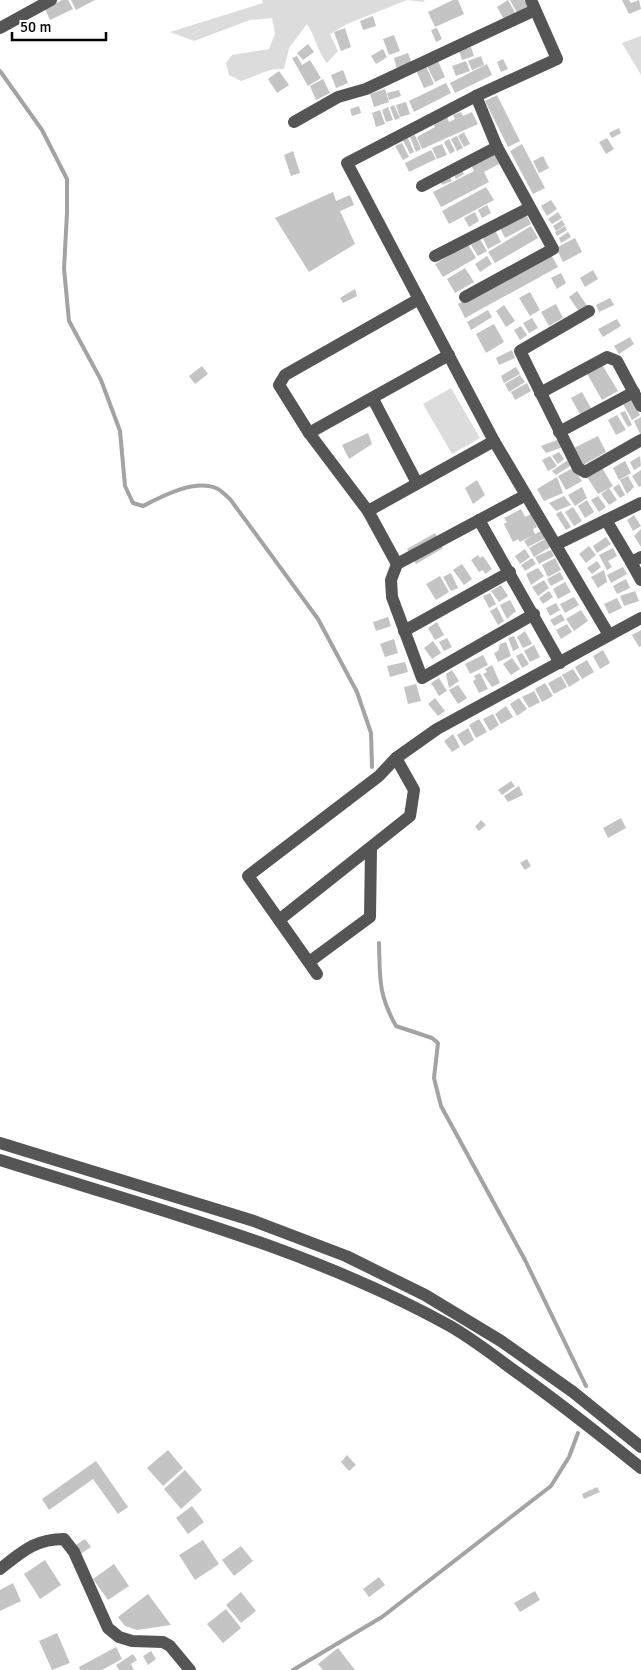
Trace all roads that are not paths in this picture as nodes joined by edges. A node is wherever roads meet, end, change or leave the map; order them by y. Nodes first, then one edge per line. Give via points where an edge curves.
1 (51, 0) edge
2 (533, 5) edge
3 (0, 28) edge
4 (476, 96) junction
5 (294, 122) dead end
6 (497, 147) junction
7 (422, 186) dead end
8 (529, 208) junction
9 (435, 256) dead end
10 (465, 297) dead end
11 (419, 300) junction
12 (589, 311) dead end
13 (449, 355) junction
14 (634, 392) junction
15 (540, 393) junction
16 (372, 399) junction
17 (641, 406) edge
18 (559, 432) junction
19 (309, 433) junction
20 (641, 440) edge
21 (494, 441) junction
22 (417, 482) junction
23 (526, 496) junction
24 (641, 503) edge
25 (368, 511) junction
26 (479, 520) junction
27 (606, 520) junction
28 (558, 544) junction
29 (636, 560) edge
30 (397, 564) junction
31 (510, 572) junction
32 (641, 580) edge
33 (534, 614) junction
34 (641, 618) edge
35 (404, 631) junction
36 (609, 635) junction
37 (560, 663) junction
38 (396, 758) junction
39 (371, 849) junction
40 (279, 920) junction
41 (309, 962) junction
42 (317, 974) dead end
43 (0, 1143) edge
44 (0, 1160) edge
45 (641, 1447) edge
46 (641, 1468) edge
47 (0, 1569) edge
48 (190, 1670) edge

1 - 3 street
2 - 4 street via 557,59
2 - 5 street via 366,89 338,97
4 - 6 street
4 - 11 street via 347,163
6 - 7 street
6 - 8 street
8 - 9 street
8 - 10 street via 553,249
11 - 13 street
11 - 19 street via 285,375 279,385
12 - 15 street via 520,351
13 - 16 street
13 - 21 street
14 - 15 street via 617,361 607,357
14 - 17 street
14 - 18 street
15 - 18 street
16 - 19 street
16 - 22 street
18 - 20 street via 578,468 585,472
19 - 25 street
21 - 22 street
21 - 23 street
22 - 25 street
23 - 26 street
23 - 28 street
24 - 27 street
25 - 30 street
26 - 30 street
26 - 31 street
27 - 28 street
27 - 29 street
28 - 36 street
29 - 32 street
30 - 35 street via 391,580 392,597
31 - 33 street
31 - 35 street
33 - 35 street via 422,678
33 - 37 street
34 - 36 street
36 - 37 street
37 - 38 street via 437,729
38 - 39 street via 414,790 410,816
38 - 40 street via 380,776 248,876
39 - 40 street
39 - 41 street via 370,917
40 - 41 street
41 - 42 street
43 - 45 street via 254,1221 346,1256 424,1295 501,1341 566,1387
44 - 46 street via 250,1239 340,1271 384,1292 452,1328 493,1355
47 - 48 street via 28,1547 48,1539 64,1539 74,1552 108,1628 119,1637 132,1641 162,1642 170,1646

